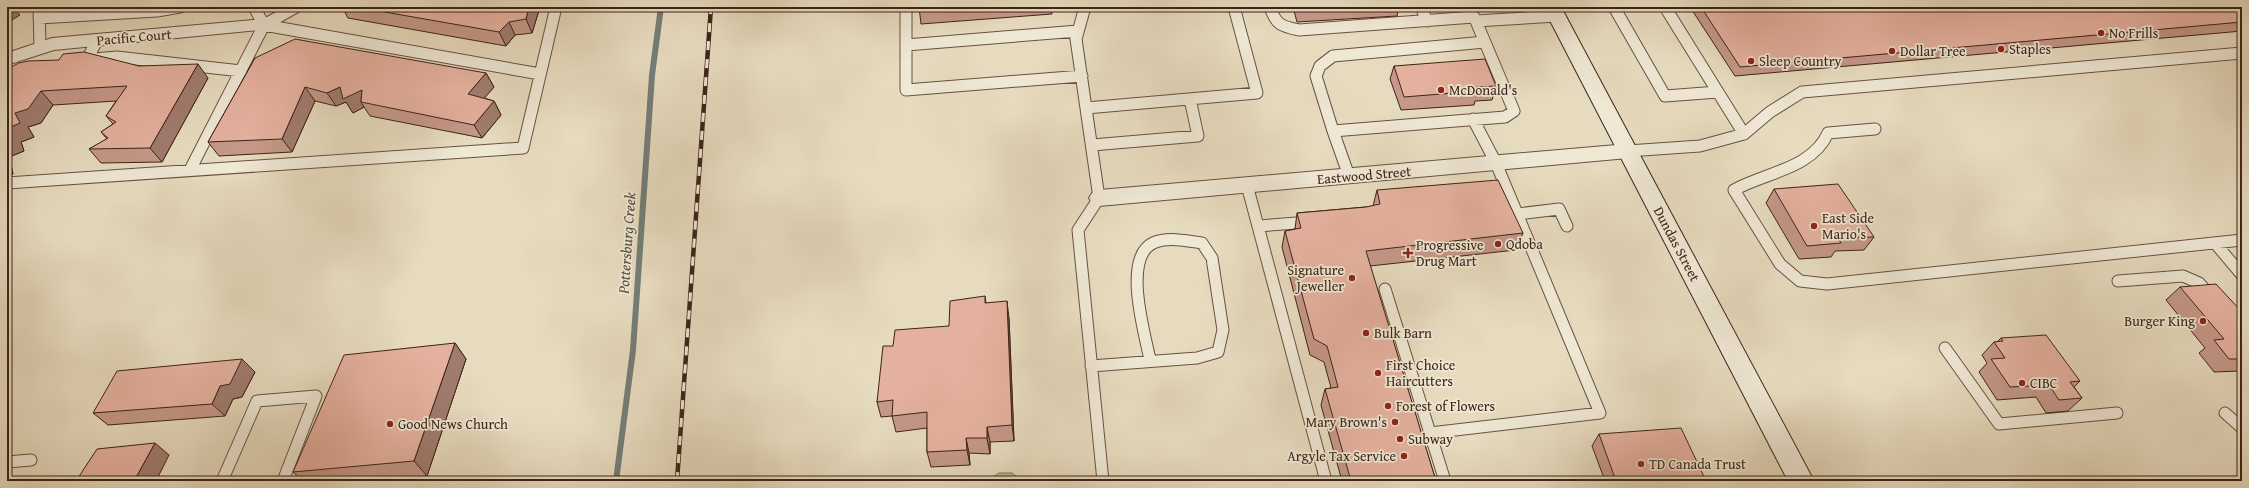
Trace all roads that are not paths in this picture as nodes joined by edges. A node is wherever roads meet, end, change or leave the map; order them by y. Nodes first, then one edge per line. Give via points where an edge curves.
1 (39, 7) edge
2 (180, 7) edge
3 (254, 7) edge
4 (296, 7) edge
5 (556, 7) edge
6 (906, 7) edge
7 (1085, 7) edge
8 (1234, 7) edge
9 (1270, 7) edge
10 (1421, 7) edge
11 (1470, 7) edge
12 (1614, 7) edge
13 (1665, 7) edge
14 (1555, 12) edge
15 (39, 18) junction
16 (1475, 19) junction
17 (1427, 21) junction
18 (264, 25) junction
19 (1078, 31) junction
20 (97, 40) junction
21 (1485, 42) junction
22 (906, 45) junction
23 (40, 48) junction
24 (2242, 53) edge
25 (7, 60) edge
26 (241, 71) junction
27 (540, 74) junction
28 (1082, 76) junction
29 (1718, 92) junction
30 (1190, 99) junction
31 (1086, 108) junction
32 (1473, 119) junction
33 (1874, 129) dead end
34 (1333, 132) junction
35 (1744, 134) junction
36 (1092, 145) junction
37 (1628, 151) junction
38 (1496, 163) junction
39 (190, 170) junction
40 (1349, 176) junction
41 (7, 183) edge
42 (1247, 185) junction
43 (1099, 198) junction
44 (1517, 214) junction
45 (1318, 221) edge
46 (1258, 226) junction
47 (1566, 226) dead end
48 (2242, 240) edge
49 (2215, 243) junction
50 (2242, 275) edge
51 (2118, 281) dead end
52 (1385, 289) dead end
53 (2218, 305) edge
54 (1944, 348) dead end
55 (1150, 360) junction
56 (1092, 366) junction
57 (2117, 413) dead end
58 (2225, 414) dead end
59 (2242, 428) edge
60 (1430, 433) junction
61 (31, 460) dead end
62 (7, 462) edge
63 (222, 481) edge
64 (283, 481) edge
65 (1103, 481) edge
66 (1326, 481) edge
67 (1444, 481) edge
68 (1801, 481) edge

1 - 15 lane
2 - 15 lane via 157,11
3 - 18 lane
4 - 18 lane
5 - 27 lane
6 - 22 lane
7 - 19 lane
8 - 30 lane via 1257,93
9 - 17 lane via 1274,20 1284,27 1299,30
10 - 17 lane
11 - 16 lane
12 - 29 lane via 1665,96
13 - 29 lane
14 - 16 lane
14 - 37 main road, Dundas Street
15 - 23 lane
16 - 17 lane
16 - 21 lane
18 - 20 street, Pacific Court
18 - 26 lane
18 - 27 lane
19 - 22 lane
19 - 28 lane via 1076,39
20 - 23 street, Pacific Court via 52,44
20 - 26 lane via 83,61 117,57
21 - 32 lane via 1514,111 1505,117
21 - 34 lane via 1333,56 1320,66 1316,76
22 - 28 lane via 906,90
23 - 25 street, Pacific Court
24 - 35 lane via 1802,92 1770,112
26 - 39 lane
27 - 39 lane via 523,148
28 - 31 lane
29 - 35 lane
30 - 31 lane
30 - 36 lane via 1198,136
31 - 36 lane
32 - 34 lane
32 - 38 lane
33 - 49 lane via 1828,133 1824,144 1812,154 1778,172 1748,180 1734,190 1780,264 1800,281 1827,284
34 - 40 lane
35 - 37 lane via 1700,146
36 - 43 lane
37 - 38 street, Eastwood Street
37 - 68 main road, Dundas Street
38 - 40 street, Eastwood Street
38 - 44 lane
39 - 41 lane
40 - 42 street, Eastwood Street
42 - 43 street, Eastwood Street
42 - 46 lane
43 - 56 lane via 1078,230
44 - 47 lane via 1558,209
44 - 60 lane via 1600,413
45 - 46 lane
46 - 66 lane
48 - 49 lane
49 - 50 lane
51 - 53 lane via 2183,276 2199,283
52 - 60 lane
54 - 57 lane via 1999,424
55 - 55 lane via 1210,356 1218,352 1222,345 1223,330 1212,258 1202,243 1185,238 1165,238 1149,243 1140,255 1136,272
55 - 56 lane
56 - 65 lane
58 - 59 lane
60 - 67 lane
61 - 62 lane
63 - 64 lane via 257,401 316,396

